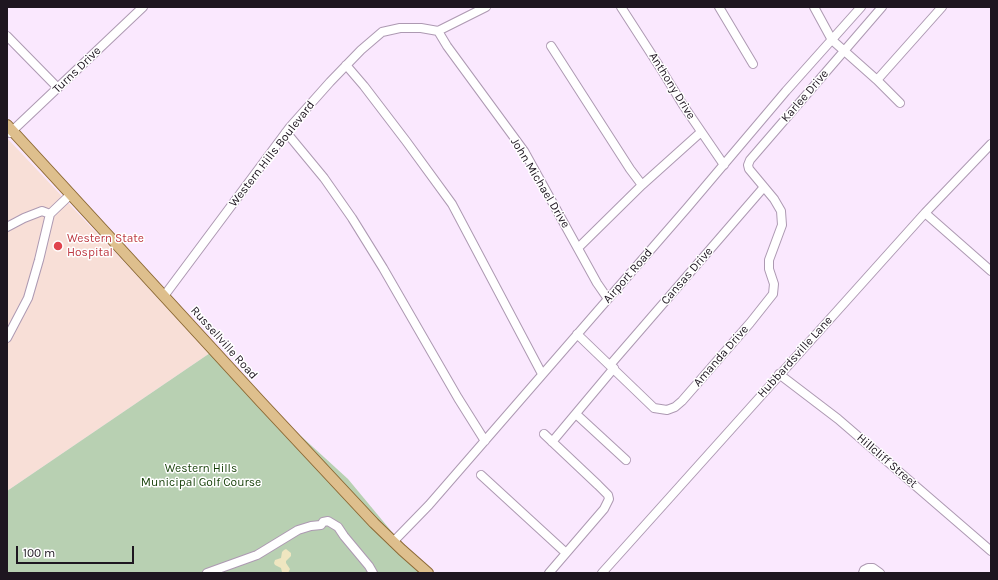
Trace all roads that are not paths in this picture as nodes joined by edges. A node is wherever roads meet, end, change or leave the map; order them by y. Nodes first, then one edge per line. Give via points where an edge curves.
1 (142, 7) edge
2 (486, 7) edge
3 (719, 7) edge
4 (814, 7) edge
5 (861, 7) edge
6 (882, 7) edge
7 (942, 7) edge
8 (624, 8) edge
9 (438, 31) junction
10 (7, 36) edge
11 (832, 40) junction
12 (551, 46) dead end
13 (844, 51) junction
14 (753, 64) dead end
15 (346, 65) junction
16 (877, 80) junction
17 (58, 88) junction
18 (900, 103) dead end
19 (9, 130) edge
20 (286, 132) junction
21 (701, 132) junction
22 (991, 144) edge
23 (724, 165) junction
24 (642, 185) junction
25 (764, 187) junction
26 (69, 196) junction
27 (925, 213) junction
28 (50, 214) junction
29 (7, 227) edge
30 (578, 248) junction
31 (991, 271) edge
32 (164, 296) junction
33 (608, 299) junction
34 (578, 334) junction
35 (7, 338) edge
36 (612, 367) junction
37 (542, 374) junction
38 (780, 374) junction
39 (576, 414) junction
40 (544, 434) dead end
41 (485, 441) junction
42 (552, 442) junction
43 (626, 460) dead end
44 (481, 475) dead end
45 (393, 542) junction
46 (991, 551) edge
47 (566, 553) junction
48 (207, 573) edge
49 (373, 573) edge
50 (423, 573) edge
51 (428, 573) edge
52 (548, 573) edge
53 (602, 573) edge
54 (863, 573) edge
55 (880, 573) edge

1 - 17 street, Turns Drive
2 - 9 street
3 - 14 street
4 - 11 street
5 - 11 street, Airport Road
6 - 13 street, Karlee Drive
7 - 16 street
8 - 21 street, Anthony Drive
9 - 15 street, Western Hills Boulevard via 400,28 382,32
9 - 30 street, John Michael Drive via 524,151
10 - 17 street
11 - 13 street
11 - 23 street, Airport Road
12 - 24 street
13 - 16 street
13 - 25 street, Karlee Drive via 750,160 749,169
15 - 20 street, Western Hills Boulevard
15 - 37 street via 452,204
16 - 18 street
17 - 19 street, Turns Drive
19 - 26 main road, Russellville Road
20 - 32 street, Western Hills Boulevard
20 - 41 street via 324,178 352,218
21 - 23 street, Anthony Drive
21 - 24 street
22 - 27 street, Hubbardsville Lane
23 - 33 street, Airport Road
24 - 30 street
25 - 36 street, Cansas Drive
25 - 36 street, Amanda Drive via 781,211 782,225 769,260 774,284 773,294 750,323 682,401 667,410 654,408
26 - 28 street
26 - 32 main road, Russellville Road
26 - 50 main road, Russellville Road via 346,500
27 - 31 street
27 - 38 street, Hubbardsville Lane
28 - 29 street via 42,211
28 - 35 street via 28,298
30 - 33 street, John Michael Drive
32 - 45 main road, Russellville Road
33 - 34 street, Airport Road
34 - 36 street, Amanda Drive
34 - 37 street, Airport Road
36 - 39 street, Cansas Drive
37 - 41 street, Airport Road
38 - 46 street, Hillcliff Street via 838,420
38 - 53 street, Hubbardsville Lane
39 - 42 street, Cansas Drive
39 - 43 street
40 - 42 street
41 - 45 street, Airport Road
42 - 47 street via 608,495 609,499 604,509
44 - 47 street
45 - 51 main road, Russellville Road
47 - 52 street
48 - 49 street via 257,555 298,530 328,521 338,527
54 - 55 street via 868,568

